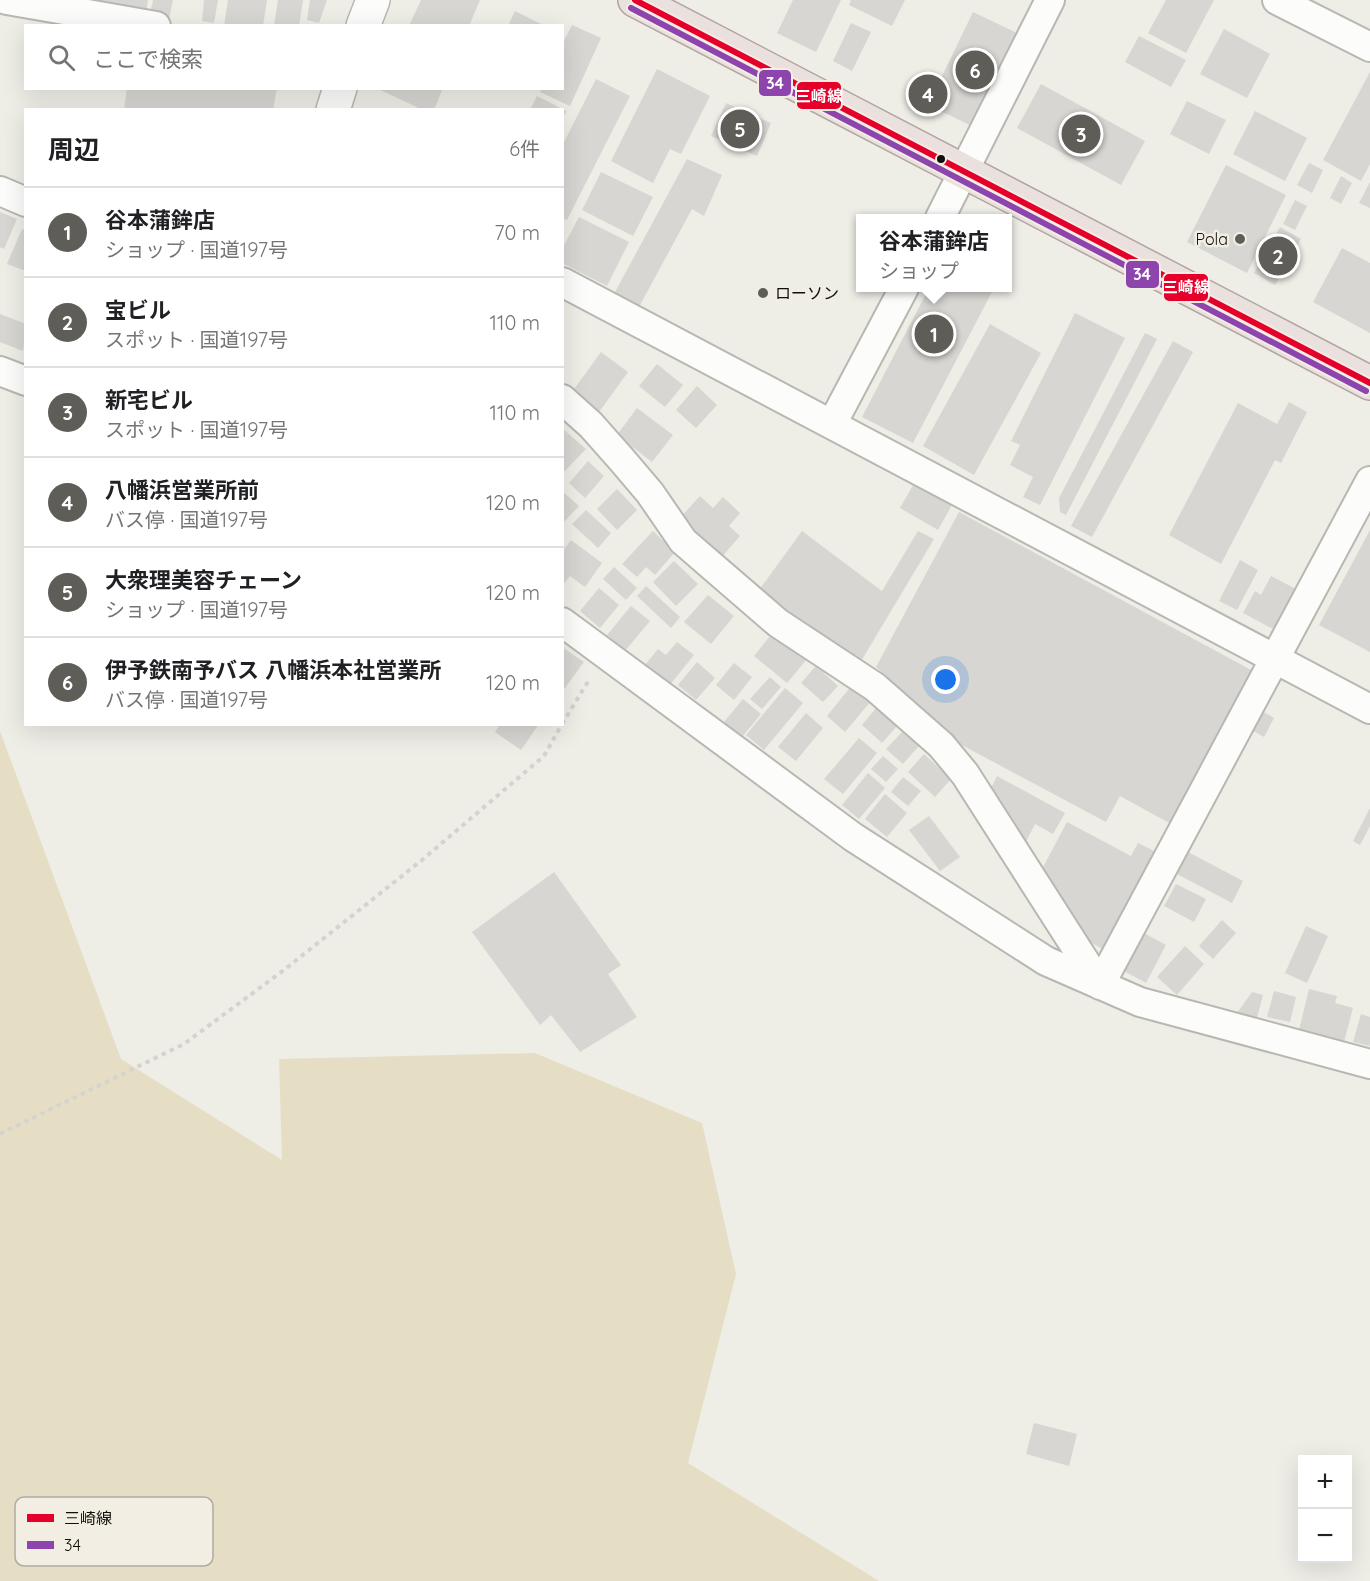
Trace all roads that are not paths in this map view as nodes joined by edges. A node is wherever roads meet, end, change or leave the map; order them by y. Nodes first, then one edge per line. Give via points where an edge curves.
1 (7, 0) edge
2 (373, 0) edge
3 (635, 0) edge
4 (1050, 0) edge
5 (1277, 0) edge
6 (145, 24) edge
7 (364, 24) edge
8 (1370, 47) edge
9 (339, 90) edge
10 (334, 108) edge
11 (965, 172) junction
12 (0, 191) edge
13 (24, 201) edge
14 (943, 214) edge
15 (564, 283) edge
16 (902, 292) edge
17 (0, 371) edge
18 (24, 380) edge
19 (1370, 383) edge
20 (564, 401) edge
21 (832, 424) junction
22 (1370, 481) edge
23 (564, 624) edge
24 (1277, 659) junction
25 (1370, 708) edge
26 (1100, 985) junction
27 (1370, 1064) edge

1 - 6 street
2 - 7 street
3 - 11 highway
4 - 11 street
5 - 8 street
9 - 10 street
11 - 14 street
11 - 19 highway
12 - 13 street
15 - 21 street
16 - 21 street
17 - 18 street
20 - 26 street via 629,468 683,541 778,623 875,687 941,745 966,774
21 - 24 street
22 - 24 street
23 - 26 street via 853,837 1047,961
24 - 25 street
24 - 26 street
26 - 27 street via 1140,1002

